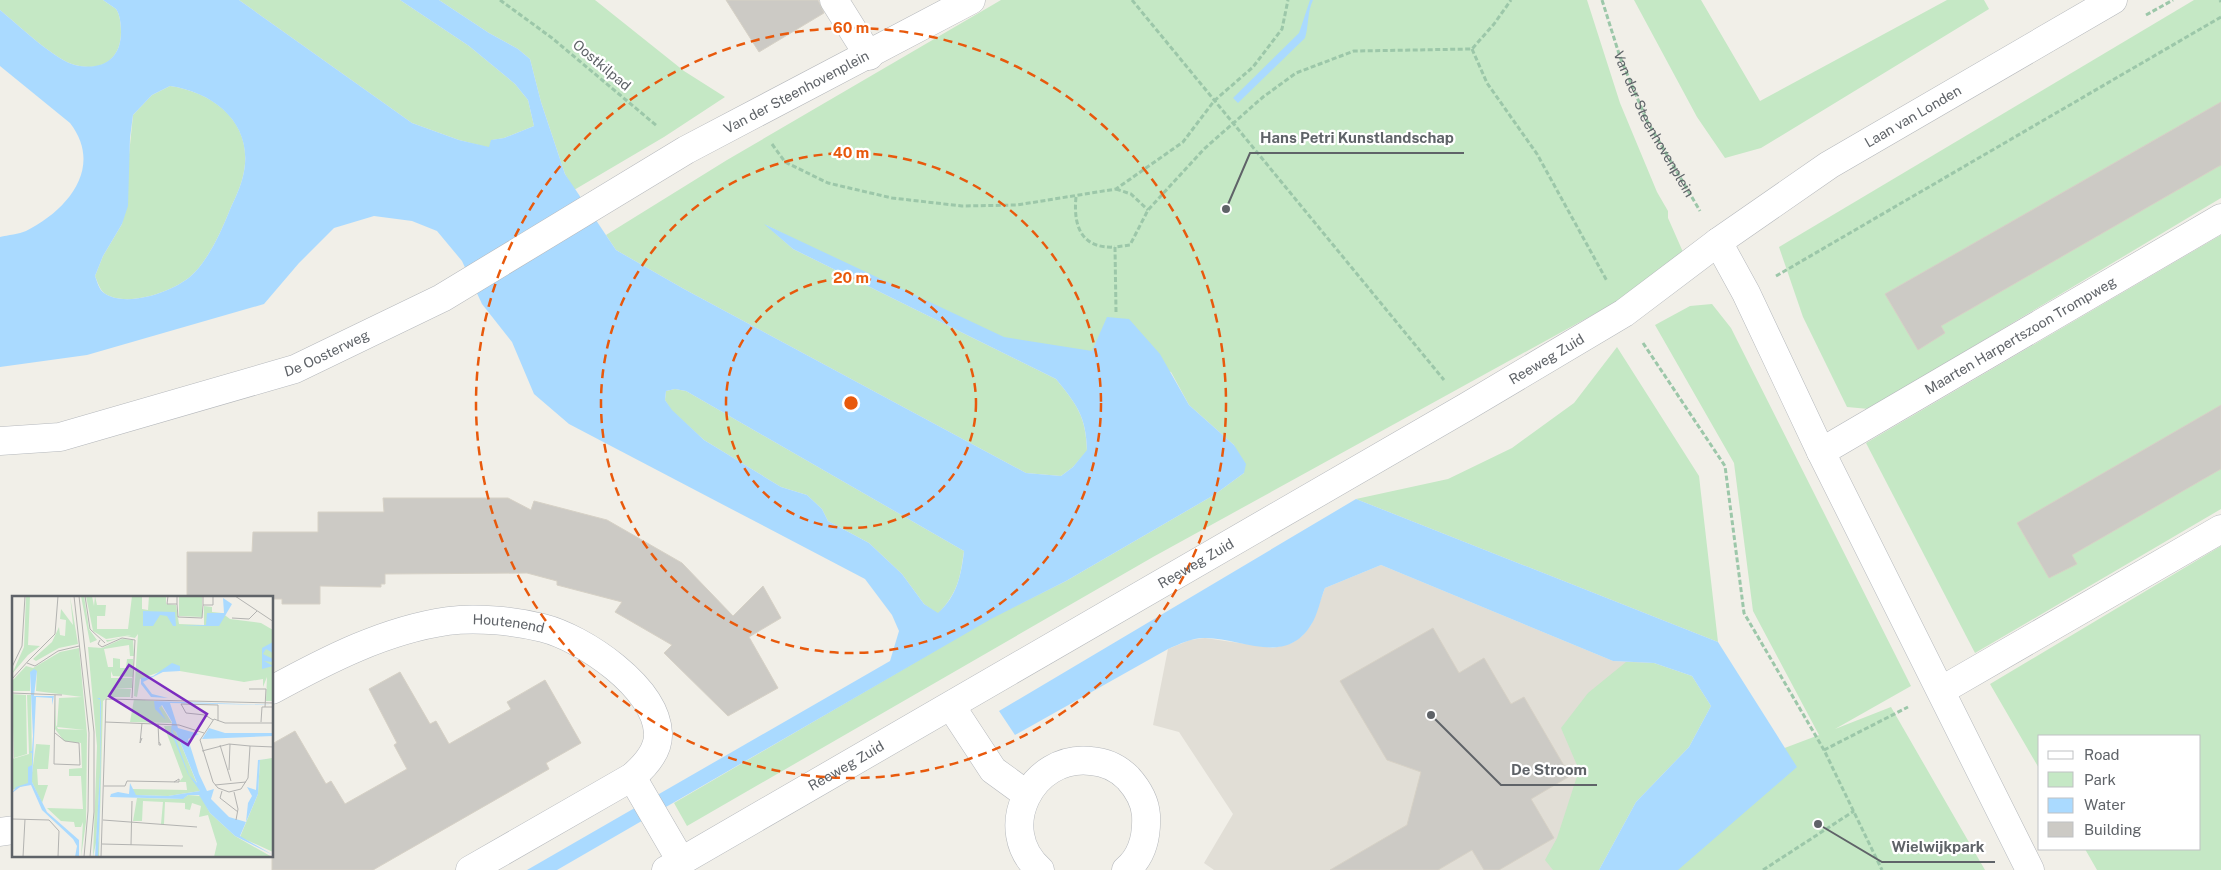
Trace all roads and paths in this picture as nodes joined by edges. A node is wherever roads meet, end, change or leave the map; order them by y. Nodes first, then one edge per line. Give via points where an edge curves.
1 (500, 0) edge
2 (834, 0) edge
3 (971, 0) edge
4 (1132, 0) edge
5 (1288, 0) edge
6 (1511, 0) edge
7 (1602, 0) edge
8 (2113, 0) edge
9 (2221, 18) edge
10 (1472, 49) junction
11 (869, 56) junction
12 (1214, 101) junction
13 (748, 116) junction
14 (1233, 124) junction
15 (686, 150) junction
16 (623, 188) joint
17 (1116, 189) junction
18 (1076, 197) junction
19 (1148, 210) junction
20 (2221, 218) edge
21 (1718, 242) junction
22 (1115, 248) junction
23 (1746, 293) junction
24 (1116, 312) dead end
25 (1624, 313) junction
26 (1466, 408) junction
27 (0, 441) edge
28 (1821, 452) junction
29 (2221, 529) edge
30 (274, 689) edge
31 (1942, 690) junction
32 (951, 706) junction
33 (1824, 750) junction
34 (632, 777) junction
35 (1026, 794) junction
36 (1854, 811) junction
37 (673, 866) edge
38 (470, 870) edge
39 (1040, 870) edge
40 (1126, 870) edge
41 (1763, 870) edge
42 (1882, 870) edge
43 (2030, 870) edge

1 - 15 path, Oostkilpad via 552,38
2 - 11 street
3 - 11 street, Van der Steenhovenplein
4 - 12 path
5 - 12 path via 1282,29 1253,66
6 - 10 path
7 - 21 path, Van der Steenhovenplein via 1620,57 1646,121
8 - 21 street, Laan van Londen via 1829,165
9 - 23 path
10 - 14 path via 1354,51 1296,73
10 - 25 path via 1487,83 1537,154
11 - 13 street, Van der Steenhovenplein
12 - 14 path
12 - 17 path via 1183,142
13 - 15 street, Van der Steenhovenplein
13 - 18 path via 784,162 828,183 892,198 962,206 1017,205
14 - 19 path
14 - 26 path
15 - 16 street, Van der Steenhovenplein
16 - 27 street, De Oosterweg via 442,298 295,369 60,437
17 - 18 path
17 - 19 path via 1131,194
18 - 22 path via 1074,210 1078,226 1089,243 1100,248
19 - 22 path via 1130,245
20 - 28 street, Maarten Harpertszoon Trompweg
21 - 23 street
21 - 25 street, Reeweg Zuid
22 - 24 path
23 - 28 street
25 - 26 street, Reeweg Zuid
25 - 33 path via 1725,466 1744,613
26 - 32 street, Reeweg Zuid
28 - 31 street
29 - 31 street
30 - 34 street, Houtenend via 369,642 449,621 507,622 544,628 575,641 607,661 651,706 658,734 648,763
31 - 33 path
31 - 43 street
32 - 35 street via 993,770
32 - 37 street, Reeweg Zuid
33 - 36 path
34 - 37 street via 666,834
34 - 38 street, Houtenend
35 - 39 street via 1020,813 1020,833 1026,852
35 - 40 street via 1040,776 1058,764 1080,760 1102,762 1122,772 1137,788 1146,808 1147,831 1140,852
36 - 41 path
36 - 42 path

